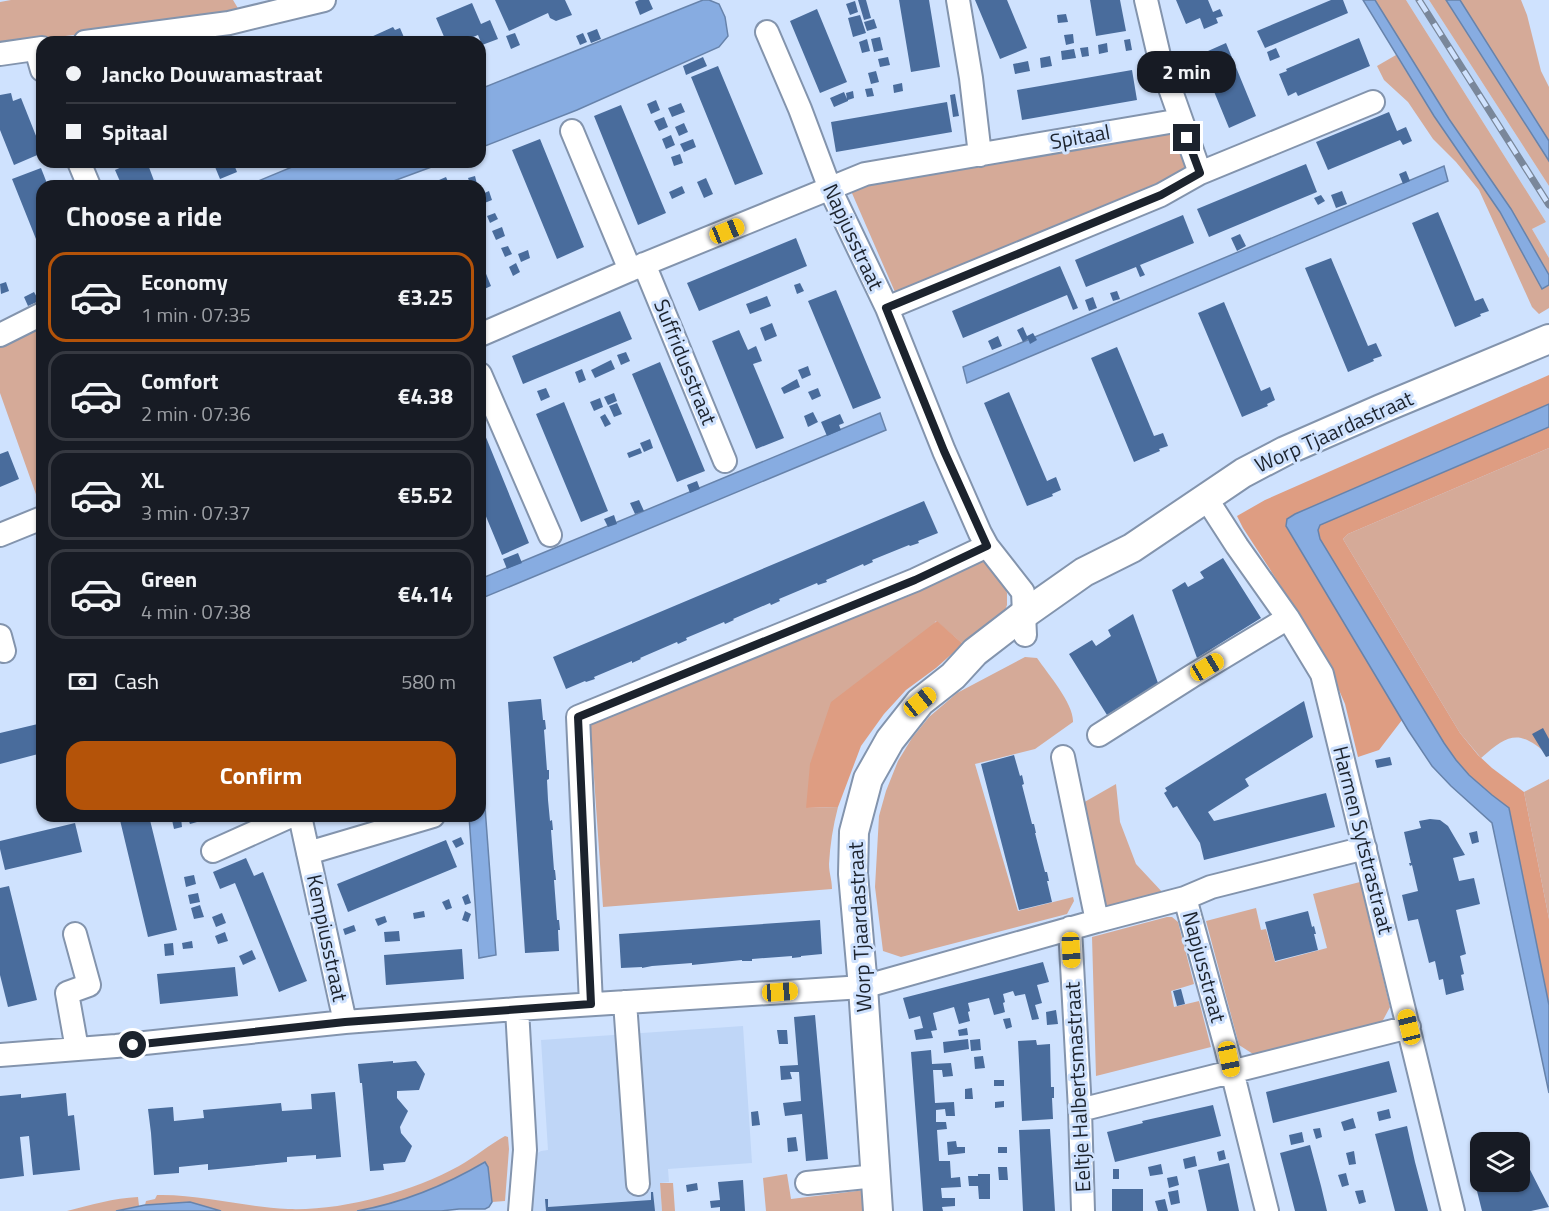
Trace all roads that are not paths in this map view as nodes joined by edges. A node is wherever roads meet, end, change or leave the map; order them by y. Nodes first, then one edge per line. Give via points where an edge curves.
1 (324, 0) edge
2 (958, 0) edge
3 (1146, 0) edge
4 (767, 32) dead end
5 (130, 36) edge
6 (0, 54) edge
7 (36, 55) edge
8 (1373, 102) dead end
9 (1181, 120) junction
10 (572, 131) dead end
11 (980, 155) junction
12 (1200, 173) junction
13 (830, 189) junction
14 (637, 267) junction
15 (886, 308) junction
16 (36, 317) edge
17 (486, 332) edge
18 (0, 335) edge
19 (1549, 339) edge
20 (486, 388) edge
21 (725, 461) dead end
22 (1206, 498) junction
23 (36, 520) edge
24 (0, 535) edge
25 (550, 535) dead end
26 (987, 546) junction
27 (1288, 618) junction
28 (1024, 625) junction
29 (1099, 735) dead end
30 (1063, 757) dead end
31 (278, 822) edge
32 (301, 822) edge
33 (413, 822) edge
34 (1365, 848) junction
35 (213, 851) dead end
36 (308, 853) junction
37 (1185, 898) junction
38 (1096, 921) junction
39 (1070, 928) junction
40 (75, 934) dead end
41 (863, 987) junction
42 (625, 1002) junction
43 (591, 1004) junction
44 (517, 1009) junction
45 (345, 1022) junction
46 (1409, 1027) junction
47 (77, 1049) junction
48 (0, 1055) edge
49 (1232, 1072) junction
50 (1080, 1110) junction
51 (876, 1176) junction
52 (807, 1183) dead end
53 (638, 1184) dead end
54 (520, 1211) edge
55 (878, 1211) edge
56 (1083, 1211) edge
57 (1268, 1211) edge
58 (1453, 1211) edge

1 - 5 street via 229,23
2 - 11 street
3 - 9 street via 1160,60
4 - 13 street, Napjusstraat
6 - 7 street
8 - 12 street
9 - 11 street, Spitaal
9 - 12 street
10 - 14 street, Suffridusstraat
11 - 13 street, Spitaal via 865,174
12 - 15 street via 1161,195
13 - 14 street
13 - 15 street, Napjusstraat
14 - 17 street
14 - 21 street, Suffridusstraat via 678,345
15 - 26 street, Napjusstraat
16 - 18 street
19 - 22 main road, Worp Tjaardastraat via 1285,451
20 - 25 street
22 - 27 street, Harmen Sytstrastraat
22 - 28 main road, Worp Tjaardastraat via 1132,548 1100,581
23 - 24 street
26 - 28 street, Napjusstraat via 1023,592
26 - 43 street via 915,580 578,717
27 - 29 street
27 - 34 street, Harmen Sytstrastraat via 1322,674
28 - 41 main road, Worp Tjaardastraat via 972,671 953,676 920,702 890,740 868,779 854,832
30 - 38 street
31 - 35 street
32 - 36 street, Kempiusstraat
33 - 36 street, Kempiusstraat
34 - 37 street, Napjusstraat via 1211,887
34 - 46 street, Harmen Sytstrastraat
36 - 45 street, Kempiusstraat
37 - 38 street, Napjusstraat
37 - 49 street, Napjusstraat
38 - 39 street, Napjusstraat
39 - 41 street, Napjusstraat
39 - 50 street, Eeltje Halbertsmastraat
40 - 47 street via 89,985 67,993
41 - 42 street, Napjusstraat
41 - 51 main road, Worp Tjaardastraat
42 - 43 street, Napjusstraat
42 - 53 street
43 - 44 street, Napjusstraat
44 - 45 street, Napjusstraat
44 - 54 street via 525,1150
45 - 47 street, Napjusstraat
46 - 49 street
46 - 58 street, Harmen Sytstrastraat
47 - 48 street, Napjusstraat
49 - 50 street
49 - 57 street, Napjusstraat
50 - 56 street, Eeltje Halbertsmastraat
51 - 52 street
51 - 55 main road, Worp Tjaardastraat

